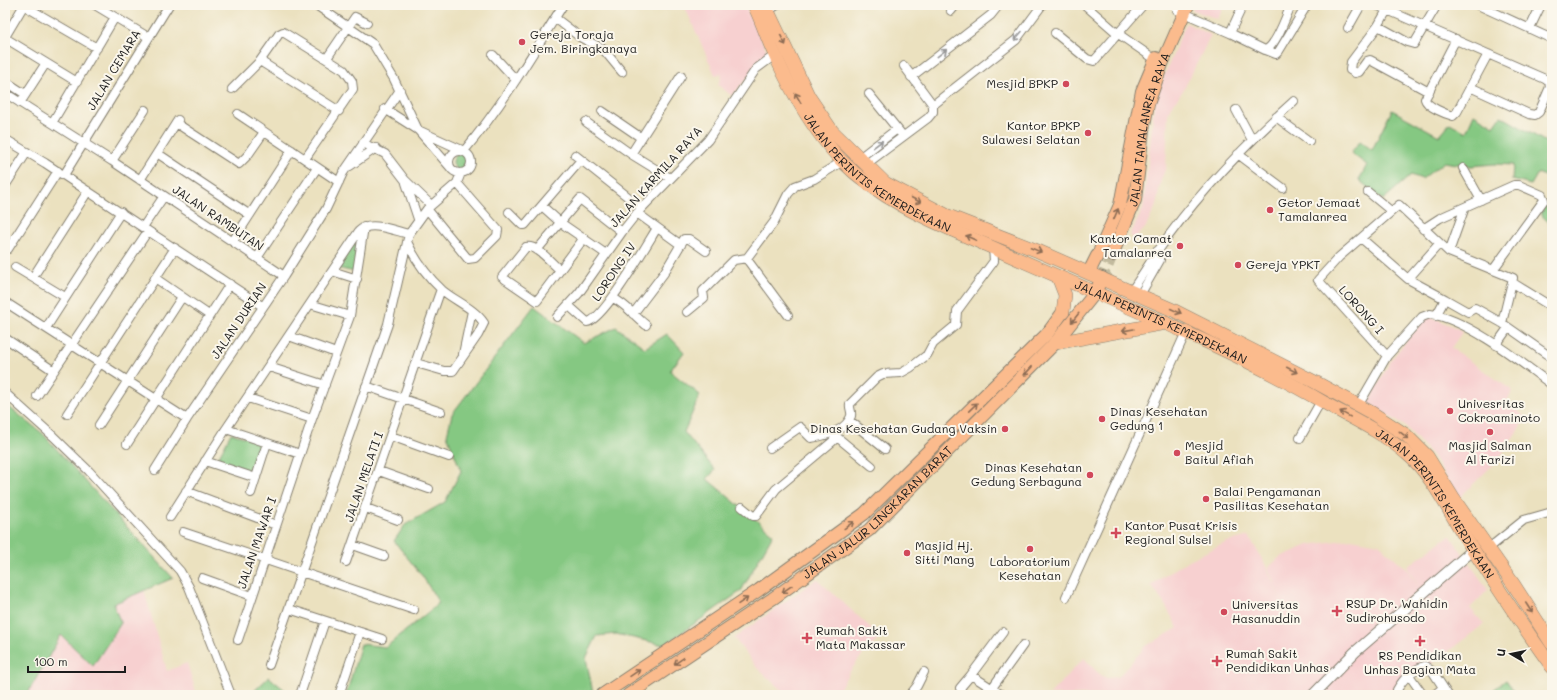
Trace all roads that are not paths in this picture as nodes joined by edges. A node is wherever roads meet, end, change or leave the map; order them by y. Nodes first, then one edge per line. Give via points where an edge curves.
1 (24, 5) edge
2 (95, 5) edge
3 (563, 5) edge
4 (754, 5) edge
5 (999, 5) edge
6 (1042, 5) edge
7 (1085, 5) edge
8 (1143, 5) edge
9 (1244, 5) edge
10 (1291, 5) edge
11 (1307, 5) edge
12 (1361, 5) edge
13 (1376, 5) edge
14 (1437, 5) edge
15 (1478, 5) edge
16 (1541, 5) edge
17 (168, 6) edge
18 (317, 6) edge
19 (770, 7) edge
20 (1182, 8) edge
21 (1490, 8) edge
22 (1387, 10) junction
23 (115, 17) junction
24 (554, 18) junction
25 (367, 23) dead end
26 (349, 26) junction
27 (1378, 26) junction
28 (1425, 27) junction
29 (1348, 28) dead end
30 (1533, 30) junction
31 (1117, 33) junction
32 (1230, 33) junction
33 (1055, 34) dead end
34 (5, 37) edge
35 (148, 37) junction
36 (1456, 39) junction
37 (1552, 39) edge
38 (97, 48) junction
39 (1266, 50) junction
40 (1488, 54) junction
41 (493, 55) dead end
42 (775, 55) junction
43 (327, 58) junction
44 (1156, 60) junction
45 (260, 61) junction
46 (46, 62) junction
47 (904, 66) dead end
48 (622, 72) dead end
49 (681, 76) dead end
50 (911, 76) junction
51 (516, 80) junction
52 (5, 81) edge
53 (77, 82) junction
54 (1470, 87) junction
55 (232, 89) dead end
56 (400, 90) junction
57 (1147, 92) junction
58 (1429, 92) junction
59 (5, 93) edge
60 (25, 94) junction
61 (869, 94) dead end
62 (1294, 101) dead end
63 (20, 103) junction
64 (934, 105) junction
65 (385, 109) junction
66 (145, 110) dead end
67 (339, 110) junction
68 (1236, 110) dead end
69 (602, 111) dead end
70 (238, 114) dead end
71 (1276, 117) junction
72 (586, 122) dead end
73 (52, 123) junction
74 (897, 129) junction
75 (418, 130) junction
76 (264, 132) junction
77 (903, 136) junction
78 (640, 137) junction
79 (5, 139) edge
80 (1252, 140) junction
81 (1309, 141) dead end
82 (84, 143) junction
83 (363, 143) junction
84 (376, 148) junction
85 (292, 150) junction
86 (464, 151) junction
87 (27, 152) junction
88 (157, 153) junction
89 (631, 154) junction
90 (1238, 154) junction
91 (305, 159) junction
92 (112, 161) junction
93 (843, 162) junction
94 (862, 162) junction
95 (450, 167) junction
96 (317, 168) junction
97 (347, 168) junction
98 (1463, 168) dead end
99 (61, 173) junction
100 (461, 173) junction
101 (670, 178) junction
102 (140, 180) junction
103 (406, 180) junction
104 (338, 182) junction
105 (457, 183) junction
106 (5, 186) edge
107 (1283, 188) dead end
108 (88, 191) junction
109 (1368, 192) dead end
110 (164, 196) junction
111 (1481, 200) junction
112 (542, 206) junction
113 (429, 207) junction
114 (1465, 207) junction
115 (640, 210) junction
116 (1391, 211) junction
117 (121, 212) junction
118 (509, 212) dead end
119 (250, 215) junction
120 (418, 220) junction
121 (561, 223) junction
122 (364, 227) junction
123 (657, 228) junction
124 (146, 229) junction
125 (1423, 229) junction
126 (622, 232) junction
127 (409, 234) junction
128 (584, 238) junction
129 (1361, 238) junction
130 (233, 241) junction
131 (407, 242) junction
132 (1439, 244) junction
133 (681, 245) junction
134 (8, 248) dead end
135 (174, 248) junction
136 (993, 248) junction
137 (537, 250) junction
138 (706, 251) dead end
139 (1449, 252) junction
140 (606, 254) junction
141 (1112, 255) tunnel mouth
142 (414, 256) junction
143 (257, 258) junction
144 (746, 258) junction
145 (15, 267) dead end
146 (560, 270) junction
147 (1493, 270) junction
148 (401, 271) junction
149 (332, 272) junction
150 (1089, 272) junction
151 (284, 276) junction
152 (33, 277) junction
153 (1058, 277) junction
154 (156, 278) junction
155 (357, 279) junction
156 (1408, 279) junction
157 (1105, 280) junction
158 (1513, 283) junction
159 (230, 284) junction
160 (1082, 288) junction
161 (441, 289) junction
162 (1136, 294) junction
163 (1099, 295) junction
164 (65, 297) junction
165 (182, 297) junction
166 (613, 298) junction
167 (1446, 299) junction
168 (5, 302) edge
169 (310, 304) junction
170 (568, 305) junction
171 (262, 306) junction
172 (1552, 307) edge
173 (472, 311) junction
174 (687, 312) dead end
175 (1063, 312) joint
176 (633, 314) junction
177 (209, 315) junction
178 (788, 315) dead end
179 (350, 316) junction
180 (1436, 316) junction
181 (557, 318) dead end
182 (1166, 323) junction
183 (646, 325) dead end
184 (1505, 326) junction
185 (46, 328) junction
186 (1186, 332) junction
187 (289, 336) junction
188 (5, 338) edge
189 (1055, 343) junction
190 (72, 344) junction
191 (1496, 345) junction
192 (336, 353) junction
193 (1387, 356) junction
194 (462, 358) junction
195 (1552, 358) edge
196 (100, 362) junction
197 (416, 363) junction
198 (269, 367) junction
199 (54, 371) junction
200 (128, 380) junction
201 (325, 384) junction
202 (1552, 385) edge
203 (366, 386) junction
204 (5, 393) edge
205 (37, 396) dead end
206 (248, 398) junction
207 (156, 399) junction
208 (404, 399) junction
209 (1321, 401) junction
210 (1358, 406) junction
211 (441, 412) dead end
212 (1372, 413) junction
213 (67, 414) dead end
214 (187, 419) junction
215 (312, 419) junction
216 (849, 420) junction
217 (99, 425) dead end
218 (1365, 425) junction
219 (226, 429) junction
220 (834, 434) junction
221 (391, 436) junction
222 (1300, 438) dead end
223 (267, 443) junction
224 (127, 444) dead end
225 (770, 448) dead end
226 (885, 449) dead end
227 (300, 454) junction
228 (449, 457) dead end
229 (205, 461) junction
230 (872, 466) dead end
231 (155, 470) dead end
232 (379, 471) junction
233 (256, 478) junction
234 (429, 489) dead end
235 (186, 492) junction
236 (251, 493) dead end
237 (742, 507) dead end
238 (366, 508) junction
239 (1552, 512) edge
240 (170, 517) dead end
241 (398, 520) dead end
242 (276, 525) junction
243 (183, 532) dead end
244 (353, 545) junction
245 (1489, 548) junction
246 (1474, 552) junction
247 (384, 556) dead end
248 (265, 560) junction
249 (346, 562) dead end
250 (302, 573) junction
251 (202, 578) dead end
252 (1514, 585) junction
253 (1501, 595) junction
254 (252, 596) junction
255 (1066, 597) dead end
256 (289, 609) junction
257 (414, 610) dead end
258 (325, 621) junction
259 (360, 632) junction
260 (1002, 632) dead end
261 (382, 639) dead end
262 (238, 640) dead end
263 (1552, 644) edge
264 (1023, 645) dead end
265 (1352, 658) junction
266 (269, 665) dead end
267 (1552, 667) edge
268 (924, 672) dead end
269 (971, 675) junction
270 (1409, 675) junction
271 (992, 688) junction
272 (1443, 688) junction
273 (231, 695) edge
274 (300, 695) edge
275 (339, 695) edge
276 (602, 695) edge
277 (628, 695) edge
278 (910, 695) edge
279 (963, 695) edge
280 (1002, 695) edge
281 (1313, 695) edge
282 (1319, 695) edge
283 (1400, 695) edge
284 (1423, 695) edge
285 (1434, 695) edge
286 (1448, 695) edge

1 - 34 street
1 - 38 street
2 - 23 street
3 - 24 street
4 - 42 highway, JALAN PERINTIS KEMERDEKAAN
50 -> 5 street via 991,15
6 -> 64 street via 1016,40
7 - 31 street
8 - 31 street
9 - 32 street
10 - 39 street via 1275,40
11 - 39 street via 1279,51 1276,54
12 - 29 street
13 - 22 street
14 - 28 street
15 - 21 street
16 - 30 street
17 - 35 street, JALAN CEMARA
18 - 26 street
19 -> 94 highway, JALAN PERINTIS KEMERDEKAAN via 809,97 832,131
20 - 32 street
20 - 44 main road, JALAN TAMALANREA RAYA
20 - 57 main road, JALAN TAMALANREA RAYA
21 - 30 street
22 - 27 street
22 - 28 street
23 - 35 street
23 - 38 street
24 - 48 street via 580,37 603,49
24 - 51 street via 538,49
25 - 26 street via 356,16
26 - 43 street
26 - 56 street via 373,44
27 - 28 street via 1412,44 1416,43
27 - 58 street via 1351,62 1350,70 1359,72 1367,61 1372,61
28 - 36 street
30 - 37 street
31 - 33 street via 1093,61
31 - 44 street
32 - 39 street
34 - 46 street
35 - 82 street, JALAN CEMARA
36 - 40 street
36 - 58 street
38 - 53 street
40 - 54 street
40 - 54 street via 1548,81 1550,86 1538,112 1535,115 1529,114
41 - 51 street
93 -> 42 highway, JALAN PERINTIS KEMERDEKAAN via 807,114
42 - 101 street, JALAN KARMILA RAYA via 756,69 708,140
43 - 45 street via 284,32 278,34
43 - 67 street via 344,70 353,83 352,91
44 - 57 main road, JALAN TAMALANREA RAYA
45 - 55 street
45 - 67 street
46 - 53 street
46 - 60 street
47 - 50 street
49 - 78 street
50 - 64 street
51 - 86 street
52 - 60 street
53 - 73 street
54 - 58 street via 1458,112 1453,116 1426,102
56 - 65 street, JALAN DURIAN
56 - 75 street
57 - 141 main road, JALAN TAMALANREA RAYA via 1134,200
150 -> 57 main road, JALAN TAMALANREA RAYA via 1120,205
59 - 63 street, JALAN RAMBUTAN
60 - 63 street
61 - 74 street
62 - 71 street
63 - 73 street, JALAN RAMBUTAN
64 - 77 street via 933,112 928,118
65 - 75 street
65 - 83 street, JALAN DURIAN
66 - 92 street
67 - 91 street
68 - 80 street
69 - 78 street
70 - 76 street
71 - 80 street
71 - 81 street
72 - 89 street
73 - 82 street, JALAN RAMBUTAN
74 - 77 street
94 -> 74 street
75 - 86 street
75 - 95 street
76 - 85 street
76 - 88 street via 248,156 239,164 177,121
77 - 94 street
78 - 89 street
79 - 87 street
80 - 90 street
82 - 92 street, JALAN RAMBUTAN
82 - 99 street, JALAN CEMARA
83 - 84 street
83 - 97 street, JALAN DURIAN
84 - 97 street
84 - 103 street via 385,154
85 - 91 street
85 - 119 street
86 - 95 street via 456,151 451,155
86 - 100 street via 470,156 471,163 468,170
87 - 99 street
87 - 106 street
88 - 102 street
88 - 119 street
89 - 101 street
90 - 107 street
90 - 162 street via 1218,175 1158,251 1160,259
91 - 96 street
92 - 102 street, JALAN RAMBUTAN
136 -> 93 highway, JALAN PERINTIS KEMERDEKAAN via 929,221 899,205
93 - 144 street via 814,179 795,186 769,230
94 -> 150 highway, JALAN PERINTIS KEMERDEKAAN via 885,183 927,206
95 - 100 street
96 - 104 street
96 - 143 street
97 - 104 street, JALAN DURIAN
98 - 111 street
99 - 108 street
99 - 134 street, JALAN CEMARA
100 - 105 street
101 - 115 street, JALAN KARMILA RAYA
102 - 110 street, JALAN RAMBUTAN
103 - 113 street
103 - 120 street
104 - 151 street, JALAN DURIAN via 326,209
105 - 113 street
105 - 113 street via 498,230 497,236 474,258 469,259 463,253
108 - 117 street
108 - 152 street
109 - 116 street
110 - 124 street
110 - 130 street, JALAN RAMBUTAN
111 - 114 street
111 - 147 street via 1517,185 1544,196 1544,200
112 - 115 street via 578,157
112 - 118 street via 524,225
112 - 121 street
113 - 120 street
114 - 125 street
114 - 139 street
115 - 123 street
115 - 126 street, JALAN KARMILA RAYA
116 - 125 street via 1399,205
116 - 129 street
117 - 124 street
117 - 164 street
119 - 130 street
120 - 127 street
121 - 126 street via 580,199
121 - 128 street
121 - 137 street
122 - 127 street
122 - 149 street
122 - 155 street, JALAN MAWAR I
123 - 133 street
123 - 166 street, LORONG IV
124 - 135 street
124 - 190 street
125 - 132 street
126 - 140 street, JALAN KARMILA RAYA
127 - 131 street
128 - 140 street
128 - 146 street
129 - 156 street
129 - 193 street, LORONG I via 1318,280
130 - 143 street, JALAN RAMBUTAN
131 - 142 street
131 - 148 street
132 - 139 street
132 - 156 street
133 - 138 street via 684,239 689,239
133 - 176 street via 664,274
135 - 154 street
135 - 159 street
136 - 153 highway, JALAN PERINTIS KEMERDEKAAN
136 - 216 street via 994,261 957,311 958,319 955,326 933,344 926,356 910,368 901,373 877,377 850,404
137 - 146 street
137 - 146 street via 526,247 502,277 538,301
139 - 147 street
140 - 170 street, JALAN KARMILA RAYA via 587,283
142 - 148 street
142 - 161 street
143 - 151 street, JALAN RAMBUTAN
144 - 174 street via 734,260 703,291 704,298
144 - 178 street
145 - 152 street
147 - 158 street via 1511,277
148 - 203 street via 390,317
149 - 155 street
149 - 169 street
150 - 157 highway, JALAN PERINTIS KEMERDEKAAN
150 - 160 highway
151 - 171 street, JALAN DURIAN
152 - 164 street
153 - 160 highway, JALAN PERINTIS KEMERDEKAAN
153 - 175 highway via 1065,295
154 - 165 street
154 - 196 street
155 - 179 street, JALAN MAWAR I
156 - 167 street
157 - 162 highway, JALAN PERINTIS KEMERDEKAAN
157 - 163 highway
158 - 172 street
158 - 184 street
159 - 171 street
159 - 177 street
160 - 163 highway, JALAN PERINTIS KEMERDEKAAN
161 - 173 street
161 - 197 street, JALAN MELATI I
162 -> 210 highway, JALAN PERINTIS KEMERDEKAAN via 1230,338
163 - 182 highway, JALAN PERINTIS KEMERDEKAAN
163 -> 189 main road, JALAN JALUR LINGKARAN BARAT
164 - 185 street
165 - 177 street
165 - 200 street
166 - 170 street, LORONG IV via 590,322
166 - 176 street via 629,308
167 - 180 street
167 - 184 street via 1468,312 1474,308
168 - 185 street
169 - 179 street
169 - 187 street
170 - 181 street, JALAN KARMILA RAYA
171 - 214 street, JALAN DURIAN
173 - 194 street
173 - 194 street via 484,325
276 -> 175 main road, JALAN JALUR LINGKARAN BARAT via 759,590 864,514 1047,334
176 - 183 street
177 - 207 street
179 - 192 street, JALAN MAWAR I
180 - 191 street via 1465,327
180 - 193 street via 1430,314 1422,317
182 - 186 highway, JALAN PERINTIS KEMERDEKAAN
182 -> 189 highway
184 - 191 street
184 - 195 street
185 - 190 street
186 - 209 highway, JALAN PERINTIS KEMERDEKAAN via 1241,357
186 - 255 street
187 - 192 street
187 - 198 street
188 - 199 street
189 -> 277 main road, JALAN JALUR LINGKARAN BARAT via 869,530 772,599
190 - 196 street
190 - 199 street
191 - 202 street
192 - 201 street, JALAN MAWAR I
193 - 210 street
194 - 197 street via 455,370 450,372
196 - 200 street
196 - 213 street
197 - 208 street, JALAN MELATI I
198 - 201 street
198 - 206 street
199 - 205 street
200 - 207 street
200 - 217 street
201 - 215 street, JALAN MAWAR I
203 - 208 street
203 - 250 street
204 - 273 street via 89,471 180,571 189,587
206 - 215 street
206 - 219 street
207 - 214 street
207 - 224 street
208 - 211 street
208 - 221 street, JALAN MELATI I
218 -> 209 highway, JALAN PERINTIS KEMERDEKAAN
209 - 222 street
210 - 212 highway, JALAN PERINTIS KEMERDEKAAN
212 - 218 highway
212 -> 245 highway, JALAN PERINTIS KEMERDEKAAN via 1406,435 1427,456
214 - 231 street, JALAN DURIAN
215 - 227 street, JALAN MAWAR I
216 - 220 street
216 - 226 street
218 - 246 highway, JALAN PERINTIS KEMERDEKAAN via 1405,452 1422,469
219 - 223 street
219 - 229 street
220 - 225 street via 811,438 804,428 800,427
220 - 230 street
220 - 237 street via 776,489 756,516
221 - 228 street
221 - 232 street, JALAN MELATI I
223 - 227 street
223 - 233 street
227 - 242 street, JALAN MAWAR I
229 - 233 street
229 - 235 street
232 - 234 street
232 - 238 street, JALAN MELATI I
233 - 236 street
235 - 240 street
235 - 242 street
238 - 241 street
238 - 244 street, JALAN MELATI I
239 - 245 street via 1524,520
242 - 248 street, JALAN MAWAR I
243 - 248 street
244 - 247 street
244 - 249 street, JALAN MELATI I
245 - 252 highway, JALAN PERINTIS KEMERDEKAAN
246 - 253 highway, JALAN PERINTIS KEMERDEKAAN
246 - 265 street
248 - 250 street
248 - 254 street, JALAN MAWAR I
250 - 256 street
250 - 257 street
251 - 254 street
252 - 253 highway
252 -> 263 highway, JALAN PERINTIS KEMERDEKAAN
253 - 267 highway, JALAN PERINTIS KEMERDEKAAN
254 - 262 street, JALAN MAWAR I
256 - 258 street
256 - 266 street
258 - 259 street
258 - 274 street
259 - 261 street
259 - 275 street
260 - 269 street
264 - 271 street
265 - 281 street
265 - 282 street
268 - 278 street
269 - 271 street
269 - 279 street via 960,688
270 - 272 street via 1416,669 1426,666
270 - 283 street via 1397,690
270 - 284 street
271 - 280 street
272 - 285 street
272 - 286 street

